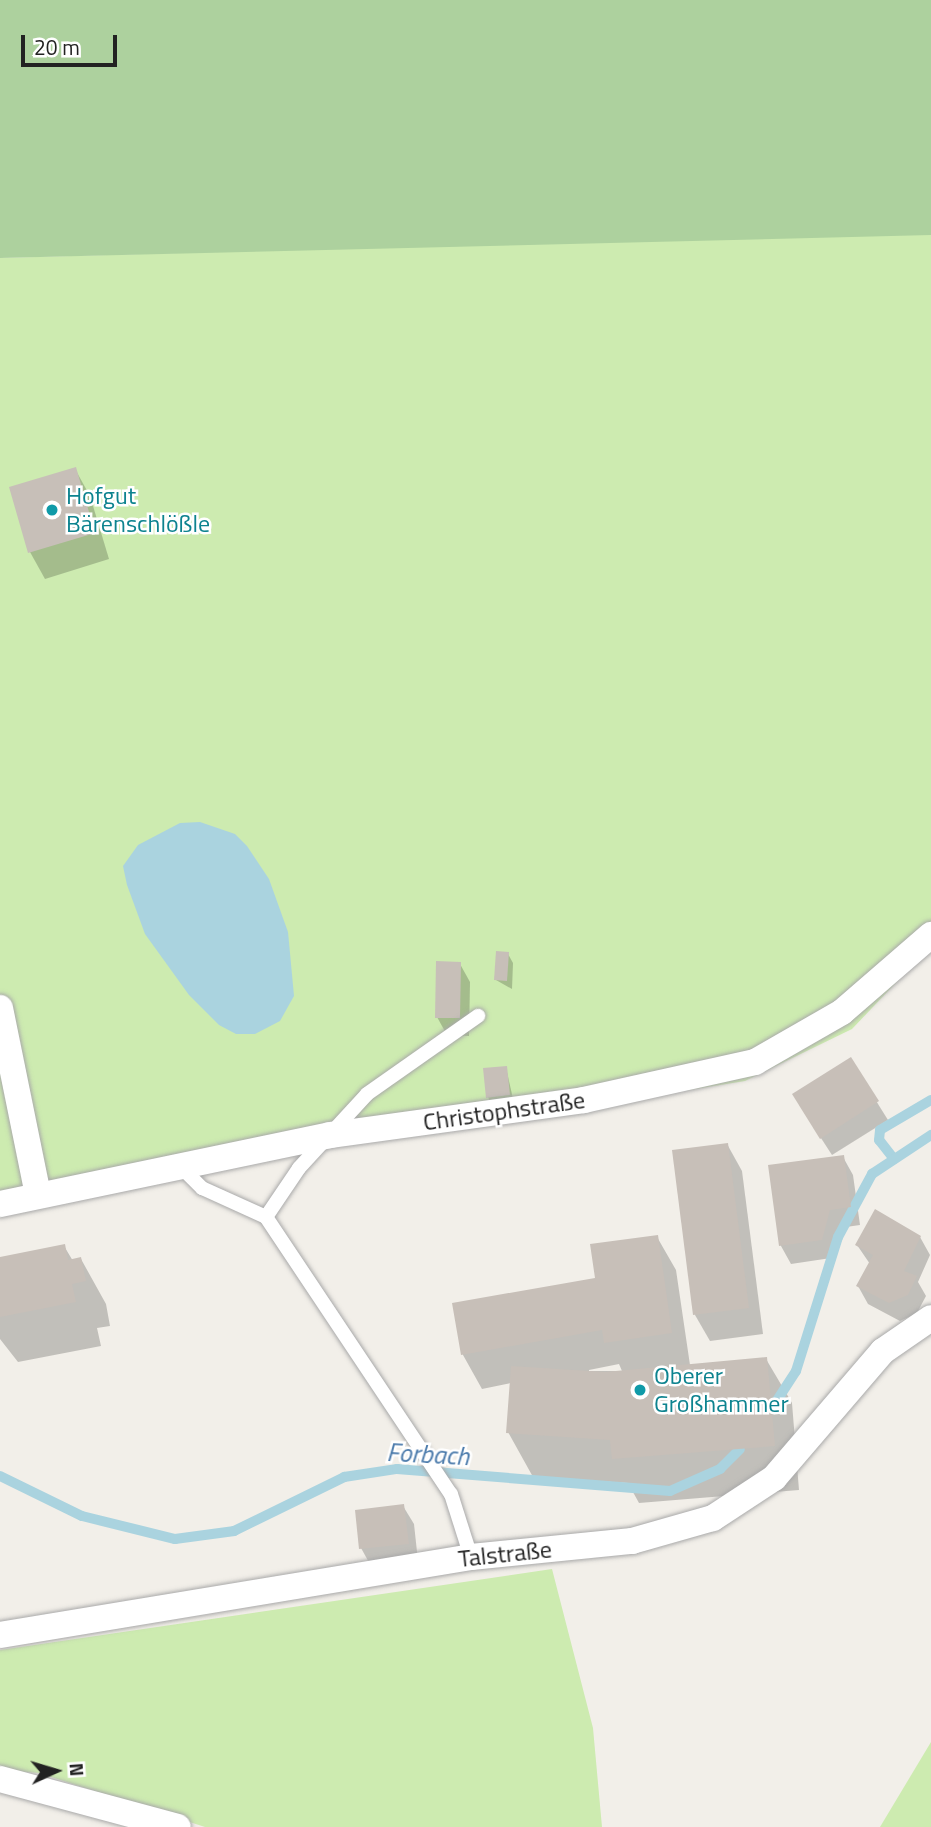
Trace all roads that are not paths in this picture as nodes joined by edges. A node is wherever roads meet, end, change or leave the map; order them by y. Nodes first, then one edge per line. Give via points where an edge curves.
1 (931, 935) edge
2 (0, 1007) edge
3 (478, 1016) dead end
4 (330, 1135) junction
5 (178, 1164) junction
6 (38, 1195) junction
7 (0, 1204) edge
8 (266, 1217) junction
9 (931, 1318) edge
10 (471, 1557) junction
11 (0, 1635) edge
12 (0, 1779) edge
13 (178, 1827) edge

1 - 4 street, Christophstraße via 842,1012 755,1062 584,1100
2 - 6 street
3 - 4 lane via 366,1094
4 - 5 street, Christophstraße
4 - 8 lane
5 - 6 street, Christophstraße
5 - 8 lane via 202,1188
6 - 7 street, Christophstraße
8 - 10 lane via 400,1419 467,1530
9 - 10 street, Talstraße via 883,1351 774,1478 713,1518 632,1541
10 - 11 street, Talstraße
12 - 13 street

